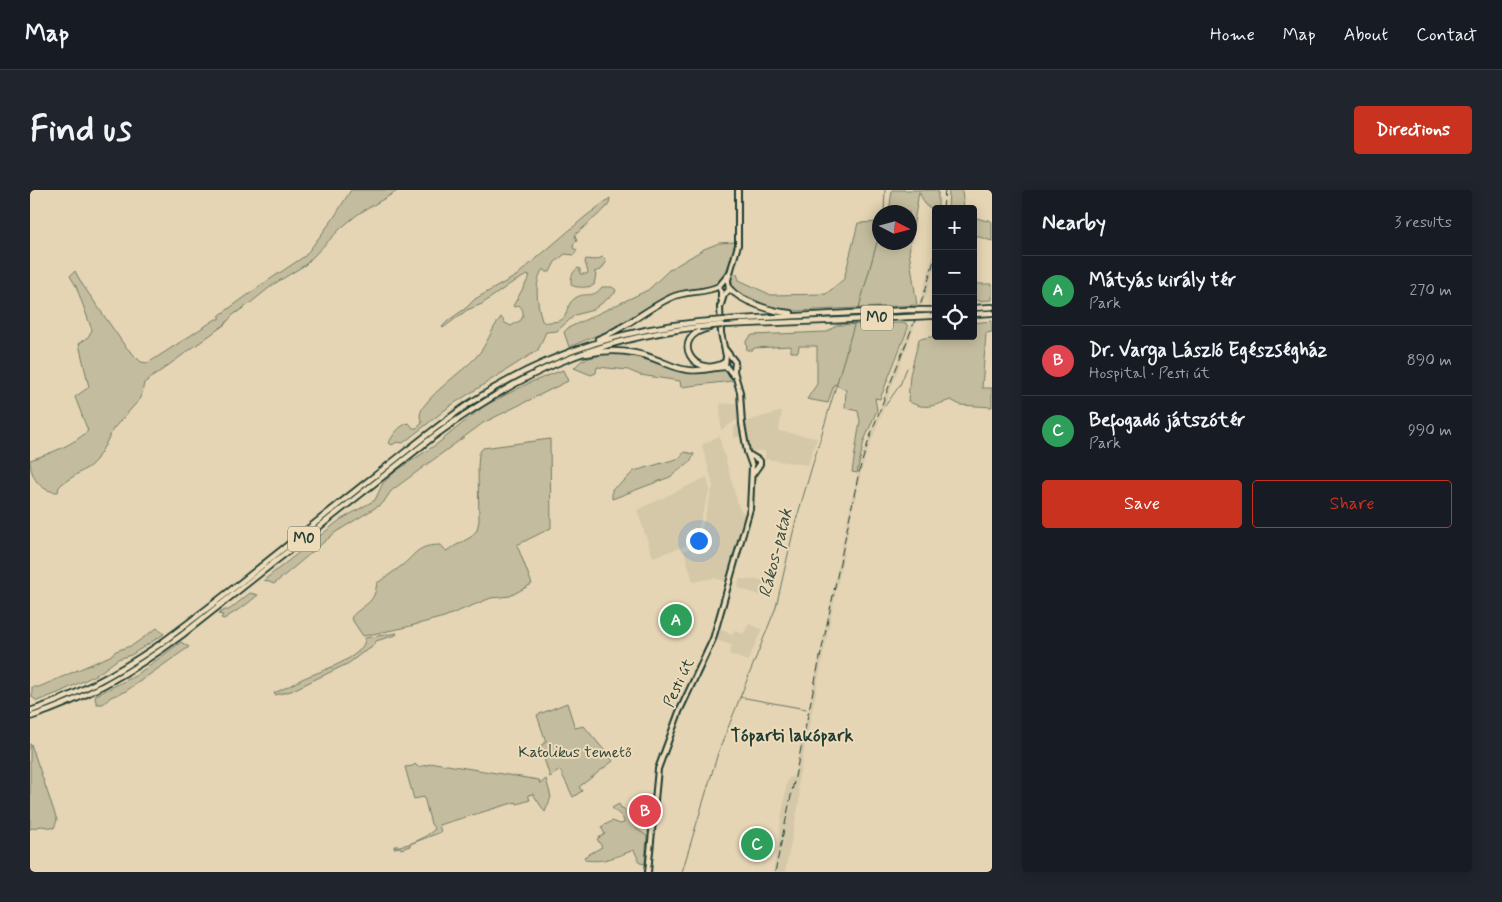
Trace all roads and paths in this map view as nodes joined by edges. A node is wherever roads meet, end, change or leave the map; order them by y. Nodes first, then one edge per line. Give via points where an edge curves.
1 (738, 190) edge
2 (731, 269) junction
3 (728, 286) junction
4 (722, 288) junction
5 (992, 307) edge
6 (977, 308) edge
7 (932, 309) edge
8 (977, 314) edge
9 (992, 314) edge
10 (810, 315) junction
11 (932, 316) edge
12 (740, 322) junction
13 (699, 324) junction
14 (722, 325) junction
15 (589, 344) junction
16 (725, 349) junction
17 (574, 353) junction
18 (732, 359) junction
19 (725, 361) junction
20 (734, 367) junction
21 (727, 368) junction
22 (737, 381) junction
23 (753, 460) junction
24 (754, 467) junction
25 (30, 711) edge
26 (38, 711) junction
27 (30, 717) edge
28 (648, 872) edge

1 - 2 main road via 737,255
2 - 3 main road
2 - 4 main road
3 - 4 main road
3 - 4 main road
3 - 10 highway via 742,297 768,309
4 - 15 highway via 670,298
4 - 16 main road via 721,333
5 - 6 highway
7 - 10 highway, M0, bridge
8 - 9 highway
10 - 12 highway, M0
11 - 12 highway, M0, bridge
12 - 13 highway, M0, bridge
12 - 14 highway, M0
13 - 14 highway, M0, bridge
13 - 15 highway, M0 via 645,329
13 - 17 highway, M0
14 - 19 highway, bridge via 700,330 692,336 687,347 689,355 701,366
15 - 17 highway, M0
16 - 18 main road
16 - 19 main road
17 - 21 highway via 621,351 644,355 684,370
17 - 26 highway, M0 via 512,384 464,415 149,659 100,688
17 - 26 highway, M0 via 556,356 513,377 456,413 145,654 87,688
18 - 19 main road
18 - 20 main road
19 - 21 main road
20 - 21 main road
20 - 22 main road
21 - 22 main road
22 - 23 main road via 746,445
23 - 24 main road
23 - 24 main road via 757,458 760,461
24 - 28 main road, Pesti út via 748,516 713,639 679,712 658,769
25 - 26 highway, M0
26 - 27 highway, M0

